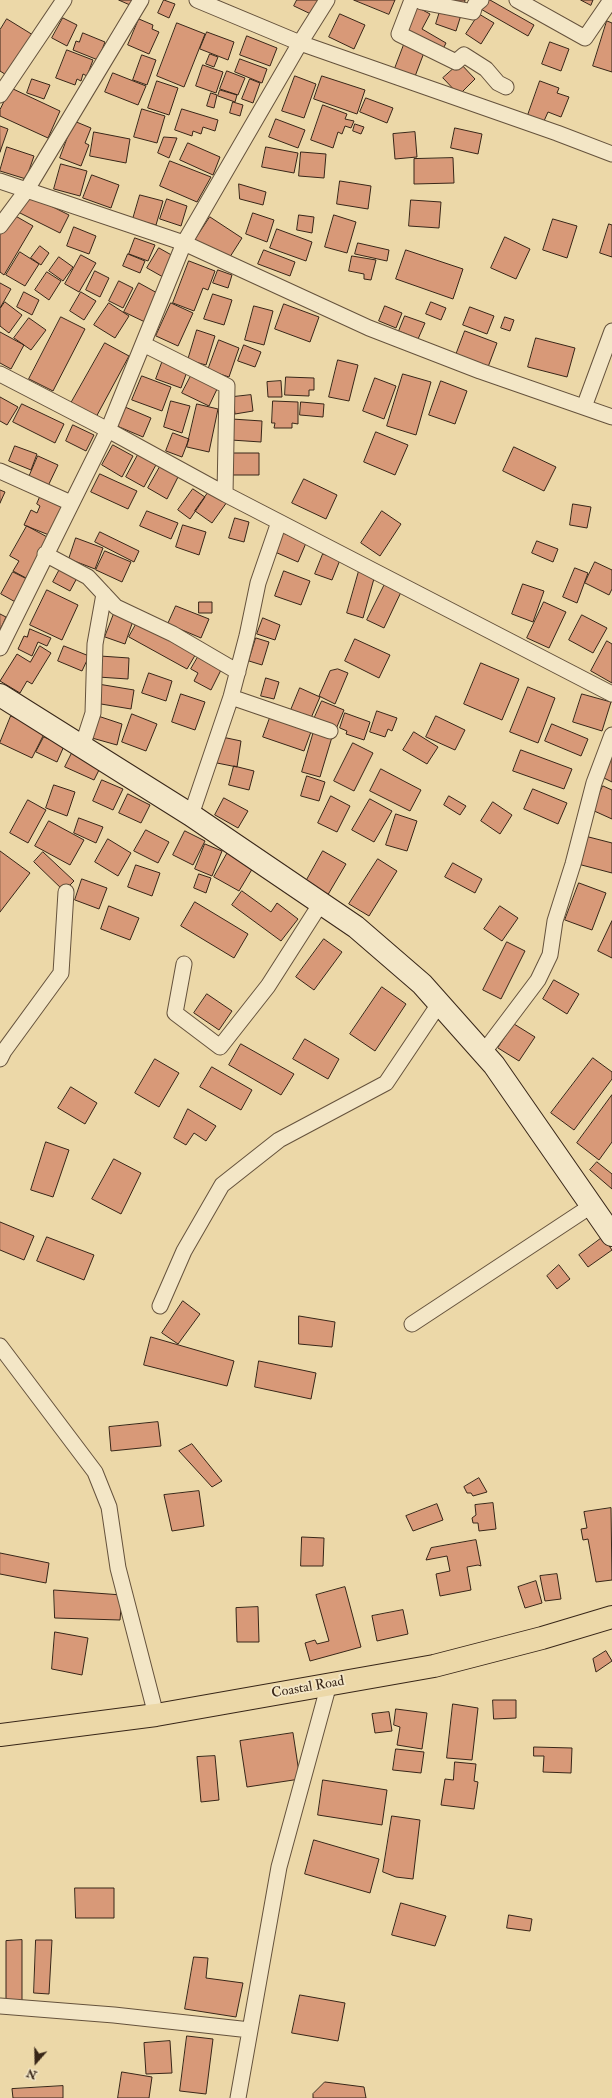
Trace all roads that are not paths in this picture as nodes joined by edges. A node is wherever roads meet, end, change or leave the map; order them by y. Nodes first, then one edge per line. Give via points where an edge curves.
1 (64, 0) edge
2 (141, 0) edge
3 (197, 0) edge
4 (327, 0) edge
5 (412, 0) edge
6 (419, 0) edge
7 (481, 0) edge
8 (517, 0) edge
9 (611, 0) edge
10 (300, 43) junction
11 (506, 87) dead end
12 (0, 95) edge
13 (612, 154) edge
14 (0, 181) edge
15 (26, 191) junction
16 (0, 226) edge
17 (184, 243) junction
18 (612, 330) edge
19 (143, 344) junction
20 (0, 374) edge
21 (584, 407) junction
22 (612, 417) edge
23 (108, 430) junction
24 (0, 471) edge
25 (225, 494) junction
26 (71, 503) junction
27 (279, 522) junction
28 (45, 554) junction
29 (104, 594) junction
30 (0, 648) edge
31 (238, 672) junction
32 (612, 694) edge
33 (0, 695) edge
34 (231, 696) junction
35 (330, 730) dead end
36 (612, 735) edge
37 (82, 747) junction
38 (191, 815) junction
39 (66, 892) dead end
40 (321, 903) junction
41 (184, 964) dead end
42 (439, 1004) junction
43 (483, 1053) junction
44 (0, 1059) edge
45 (591, 1206) junction
46 (609, 1225) edge
47 (160, 1306) dead end
48 (412, 1324) dead end
49 (0, 1346) edge
50 (612, 1617) edge
51 (329, 1684) junction
52 (156, 1715) junction
53 (0, 1735) edge
54 (0, 2006) edge
55 (250, 2030) junction
56 (238, 2098) edge

1 - 12 street
2 - 15 street
3 - 10 street
4 - 10 street
5 - 11 street via 399,34 456,62 464,55 486,69 498,83
6 - 7 street via 473,12
8 - 9 street via 585,38
10 - 13 street
10 - 17 street
14 - 15 street
15 - 16 street
15 - 17 street
17 - 19 street
17 - 21 street via 368,328
18 - 21 street
19 - 23 street
19 - 25 street via 227,386
20 - 23 street
21 - 22 street
23 - 25 street
23 - 26 street
24 - 26 street
25 - 27 street
26 - 28 street
27 - 31 street via 258,583
27 - 32 street
28 - 29 street via 88,577
28 - 30 street
29 - 31 street via 116,607 173,634
29 - 37 street via 95,644 93,713
31 - 34 street
33 - 37 street
34 - 35 street
34 - 38 street
36 - 43 street via 594,783 555,921 550,955 538,980
37 - 38 street
38 - 40 street
39 - 44 street via 60,973
40 - 41 street via 268,986 220,1047 175,1013
40 - 42 street via 356,927 422,984
42 - 43 street
42 - 47 street via 386,1083 279,1140 222,1184 184,1251
43 - 45 street via 494,1065
45 - 46 street
45 - 48 street
49 - 52 street via 95,1472 109,1507 118,1568
50 - 51 main road, Coastal Road via 434,1666
51 - 52 main road, Coastal Road
51 - 55 street via 279,1867
52 - 53 main road, Coastal Road
54 - 55 street
55 - 56 street

